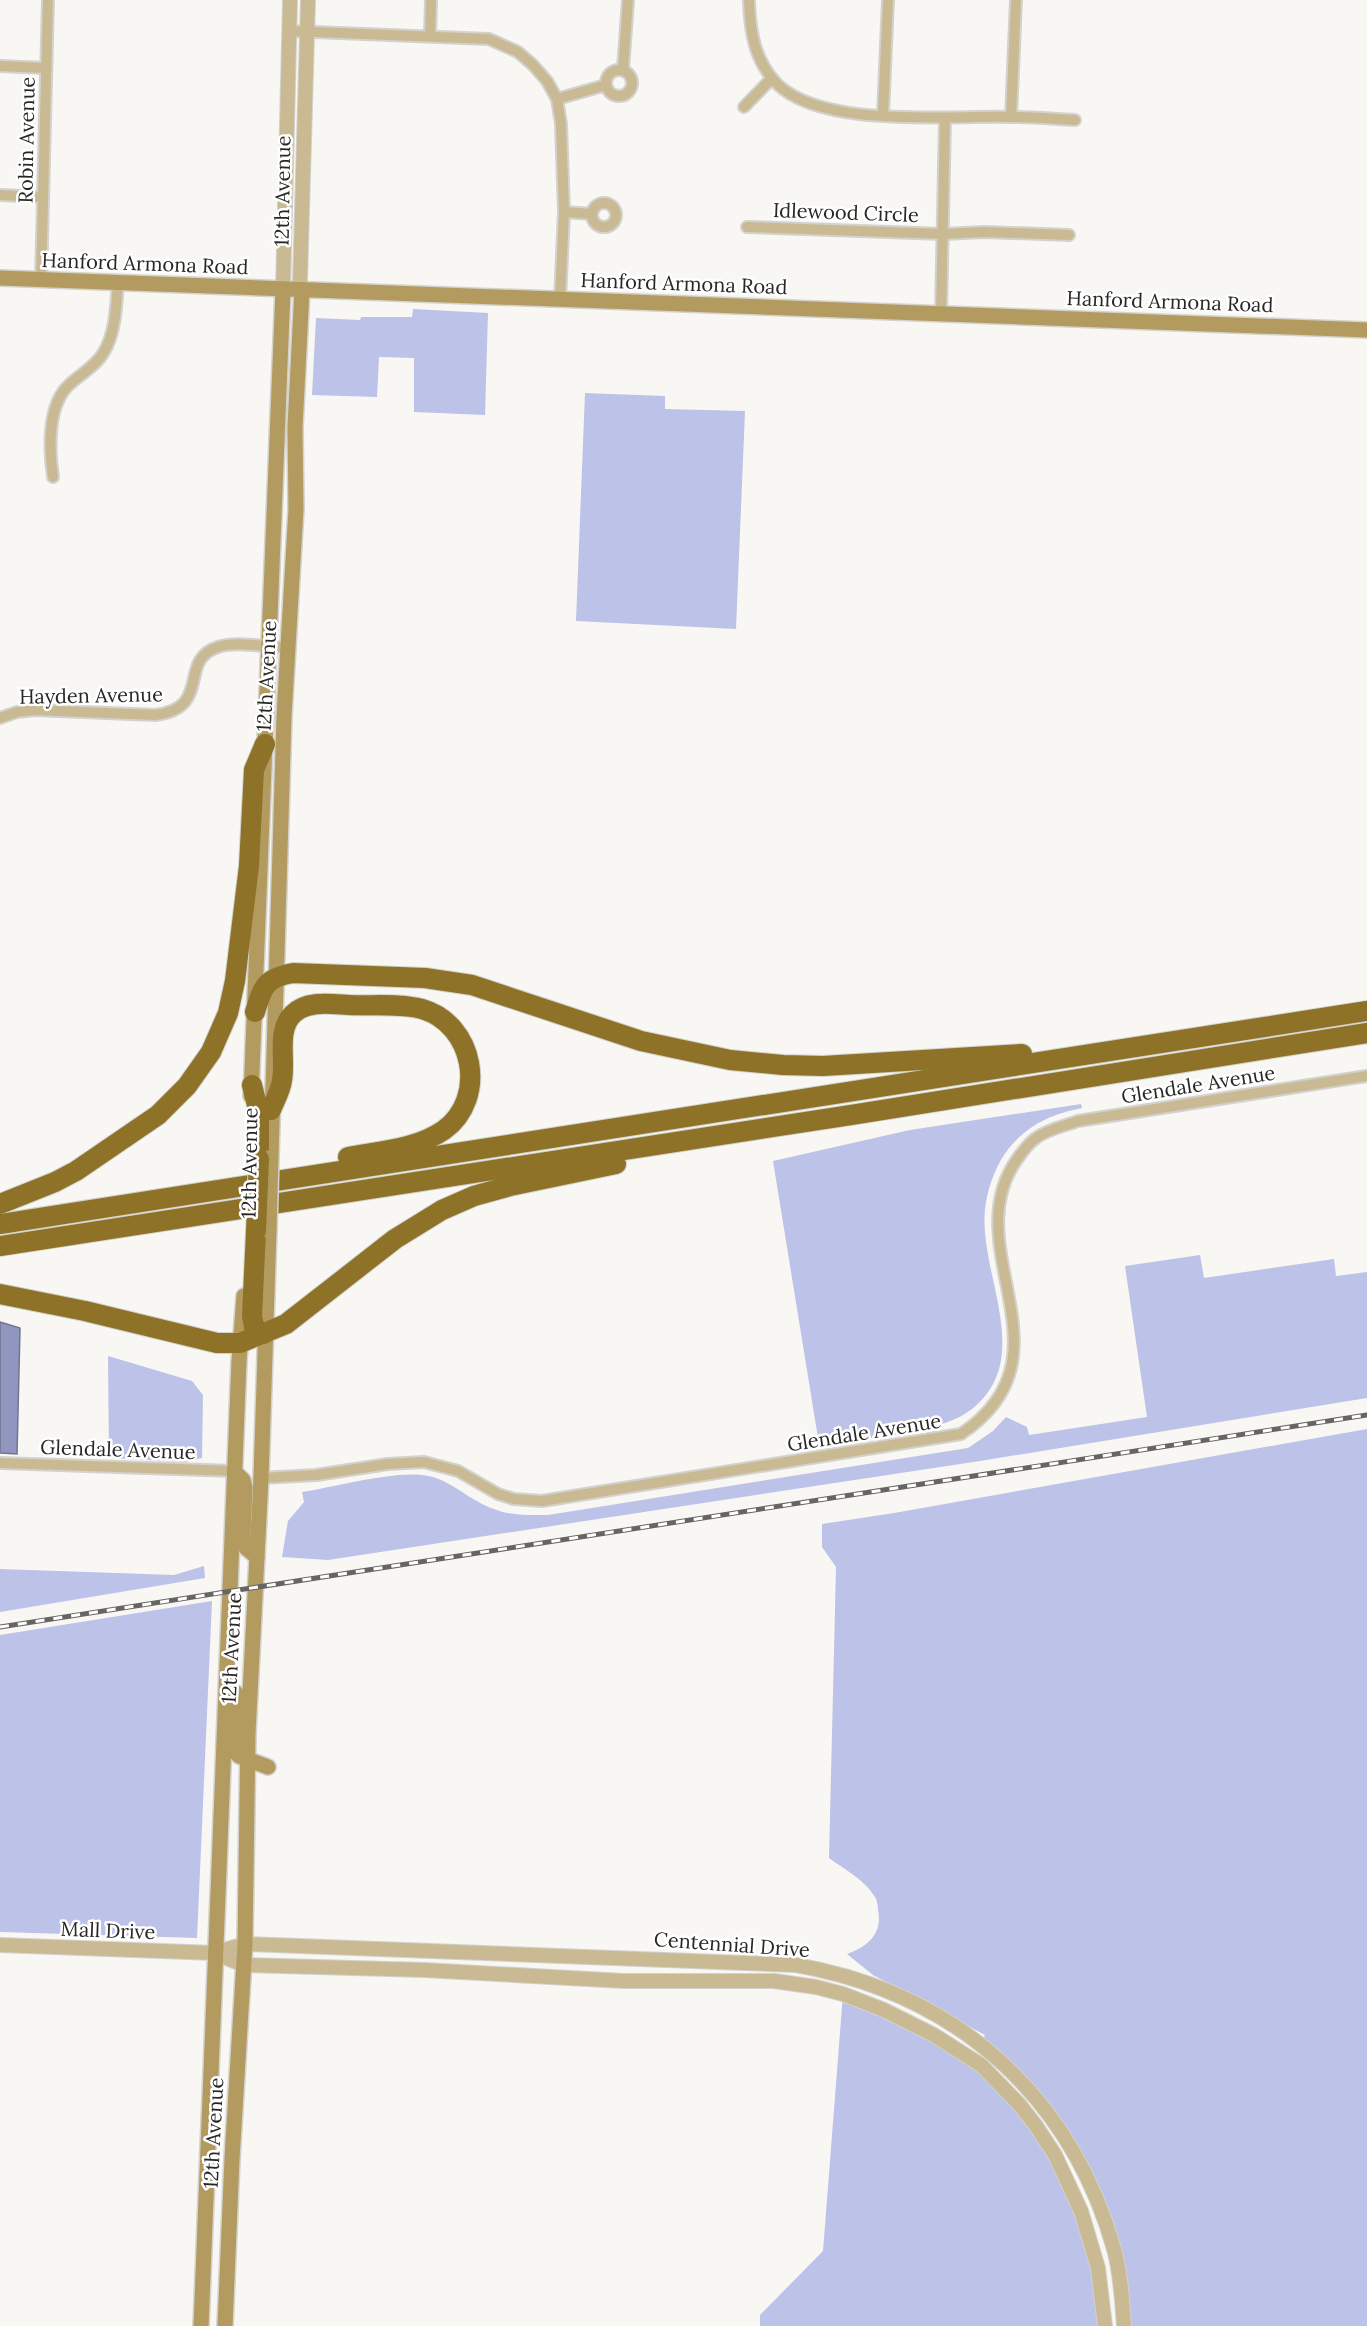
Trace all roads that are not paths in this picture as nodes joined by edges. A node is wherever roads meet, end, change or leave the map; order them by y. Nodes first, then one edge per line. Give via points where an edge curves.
1 (48, 0) edge
2 (290, 0) edge
3 (308, 0) edge
4 (431, 0) edge
5 (628, 0) edge
6 (748, 0) edge
7 (888, 0) edge
8 (1016, 0) edge
9 (289, 31) junction
10 (307, 31) junction
11 (430, 36) junction
12 (0, 66) edge
13 (45, 68) junction
14 (623, 70) junction
15 (772, 78) junction
16 (606, 85) junction
17 (557, 99) junction
18 (744, 107) dead end
19 (883, 115) junction
20 (1011, 117) junction
21 (945, 118) junction
22 (1075, 120) dead end
23 (0, 195) edge
24 (42, 197) junction
25 (564, 212) junction
26 (592, 214) dead end
27 (747, 226) dead end
28 (943, 234) junction
29 (1069, 235) dead end
30 (0, 278) edge
31 (41, 280) junction
32 (118, 284) junction
33 (283, 289) junction
34 (302, 290) junction
35 (560, 299) junction
36 (941, 314) junction
37 (1367, 330) edge
38 (53, 477) dead end
39 (268, 647) junction
40 (288, 648) junction
41 (0, 718) edge
42 (265, 744) junction
43 (276, 976) junction
44 (1367, 1011) edge
45 (255, 1012) junction
46 (1367, 1033) edge
47 (1130, 1049) junction
48 (1367, 1076) edge
49 (252, 1085) joint
50 (271, 1110) junction
51 (851, 1115) junction
52 (260, 1158) junction
53 (233, 1188) junction
54 (0, 1204) edge
55 (0, 1224) edge
56 (257, 1232) junction
57 (0, 1246) edge
58 (0, 1294) edge
59 (264, 1334) junction
60 (240, 1343) junction
61 (0, 1463) edge
62 (234, 1471) junction
63 (261, 1478) junction
64 (257, 1557) junction
65 (229, 1635) junction
66 (247, 1760) junction
67 (268, 1767) dead end
68 (245, 1944) junction
69 (0, 1945) edge
70 (214, 1953) junction
71 (244, 1965) junction
72 (1075, 2196) junction
73 (1121, 2295) junction
74 (201, 2326) edge
75 (225, 2326) edge
76 (1106, 2326) edge
77 (1124, 2326) edge

1 - 13 street, Robin Avenue
2 - 9 street, 12th Avenue
3 - 10 street, 12th Avenue
4 - 11 street
5 - 14 street
6 - 15 street via 755,49
7 - 19 street
8 - 20 street
9 - 10 street
9 - 33 street, 12th Avenue
10 - 11 street
10 - 34 street, 12th Avenue
11 - 17 street via 489,39 504,45 533,65
12 - 13 street
13 - 24 street, Robin Avenue
14 - 16 street via 611,73
14 - 16 street via 632,80 630,92 614,95
15 - 18 street
15 - 19 street via 795,96 819,107
16 - 17 street
17 - 25 street
19 - 21 street
20 - 21 street
20 - 22 street
21 - 28 street
23 - 24 street
24 - 31 street, Robin Avenue
25 - 26 street
25 - 35 street
27 - 28 street, Idlewood Circle
28 - 29 street, Idlewood Circle
28 - 36 street
30 - 31 main road, Hanford Armona Road
31 - 32 main road, Hanford Armona Road
32 - 33 main road, Hanford Armona Road
32 - 38 street via 105,351 68,386 57,405 51,458
33 - 34 main road, Hanford Armona Road
33 - 39 main road, 12th Avenue
34 - 35 main road, Hanford Armona Road
34 - 40 main road, 12th Avenue
35 - 36 main road, Hanford Armona Road
36 - 37 main road, Hanford Armona Road
39 - 40 street, Hayden Avenue
39 - 41 street, Hayden Avenue via 222,645 211,649 196,669 190,695 182,707 170,713 34,710
39 - 42 main road, 12th Avenue
40 - 43 main road, 12th Avenue
42 - 45 main road, 12th Avenue
42 - 54 highway via 254,770 249,866 234,981 228,1013 211,1052 187,1086 158,1115 76,1171
43 - 45 highway via 268,981
43 - 47 highway via 293,973 425,978 472,985 649,1043 712,1058 783,1065 877,1064
43 - 50 main road, 12th Avenue
44 - 47 highway
45 - 49 main road, 12th Avenue
46 - 51 highway
47 - 53 highway
48 - 63 street, Glendale Avenue via 1078,1121 1036,1138 1011,1168 998,1207 997,1224 1014,1328 1009,1379 986,1414 961,1434 542,1502 498,1494 458,1471 424,1462
49 - 52 highway via 259,1113
50 - 52 main road, 12th Avenue
50 - 53 highway via 282,1081 288,1020 312,1005 422,1010 453,1028 468,1057 471,1077 464,1105 452,1123 434,1136 400,1147 308,1164
51 - 57 highway
51 - 59 highway via 510,1185 474,1196 415,1224 286,1324
52 - 56 highway, bridge
53 - 55 highway
56 - 59 highway via 252,1316 255,1327
56 - 60 main road, 12th Avenue
58 - 60 highway via 213,1342
59 - 60 highway
59 - 63 main road, 12th Avenue
60 - 62 main road, 12th Avenue
61 - 62 street, Glendale Avenue
62 - 64 main road via 245,1487 243,1537 246,1548
62 - 65 main road, 12th Avenue
63 - 64 main road, 12th Avenue
64 - 66 main road, 12th Avenue
65 - 66 main road via 237,1660 234,1744 236,1753
65 - 70 main road, 12th Avenue
66 - 67 main road
66 - 68 main road, 12th Avenue
68 - 70 street, Mall Drive
68 - 71 main road, 12th Avenue
68 - 73 street, Centennial Drive via 796,1965 883,1989 950,2022 981,2043 1033,2095 1093,2189 1114,2251
69 - 70 street, Mall Drive
70 - 71 street, Mall Drive
70 - 74 main road, 12th Avenue
71 - 72 street, Centennial Drive via 624,1981 774,1981 834,1992 884,2010 934,2035 981,2066 1036,2127
71 - 75 main road, 12th Avenue
72 - 73 street via 1098,2221 1113,2286
72 - 76 street, Centennial Drive via 1098,2268
73 - 77 street, Centennial Drive

